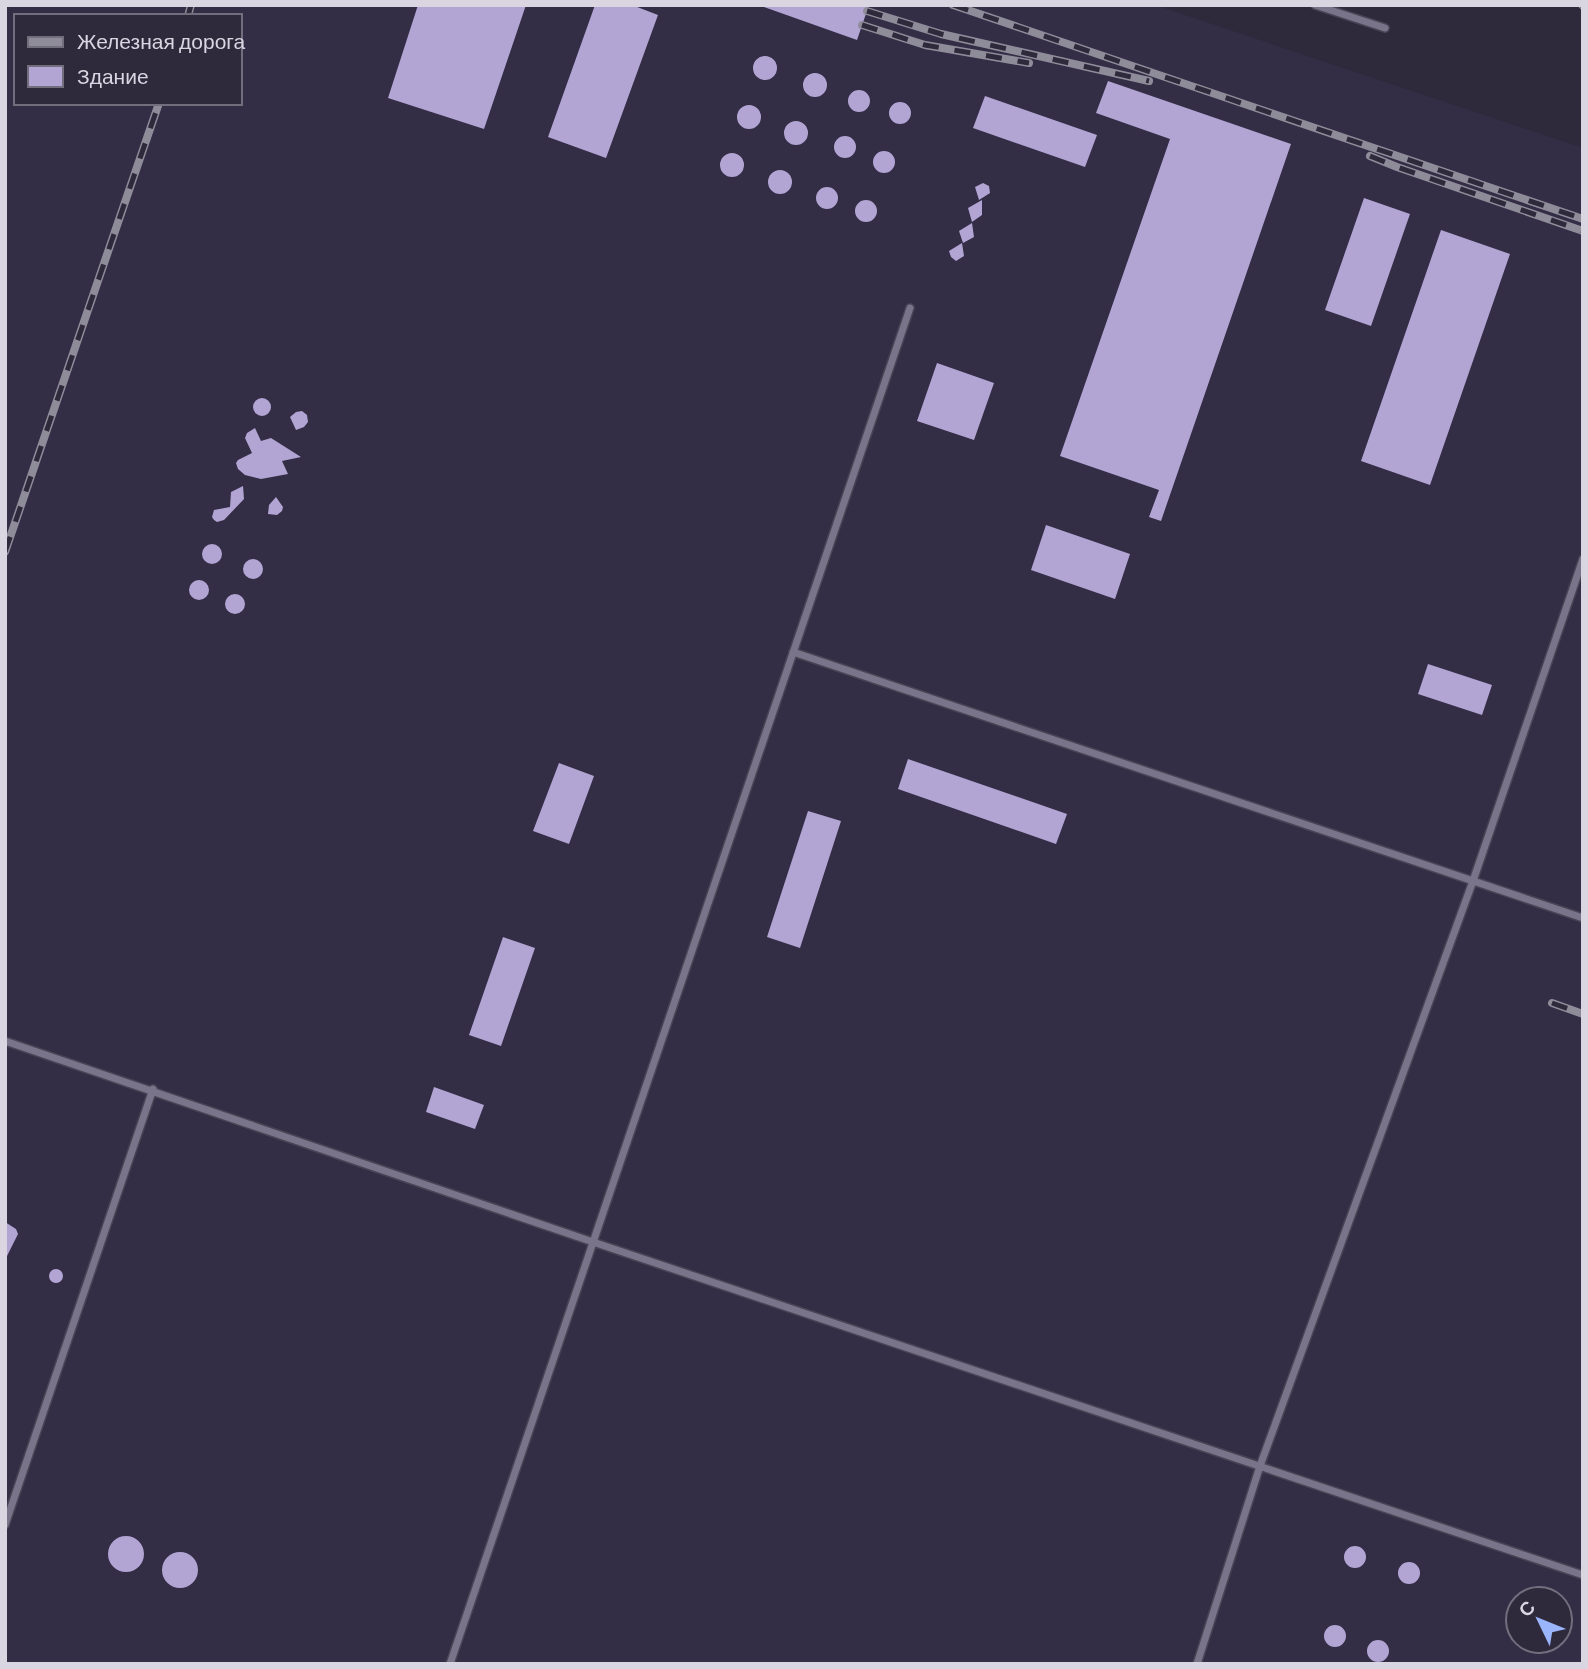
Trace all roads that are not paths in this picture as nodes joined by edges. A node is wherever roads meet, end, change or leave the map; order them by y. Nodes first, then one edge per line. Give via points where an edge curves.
1 (1315, 5) edge
2 (1385, 28) dead end
3 (910, 308) dead end
4 (1583, 559) edge
5 (793, 652) junction
6 (1473, 881) junction
7 (1583, 918) edge
8 (5, 1041) edge
9 (153, 1089) junction
10 (593, 1242) junction
11 (1261, 1466) junction
12 (5, 1525) edge
13 (1583, 1576) edge
14 (450, 1664) edge
15 (1196, 1664) edge

1 - 2 lane
3 - 5 lane
4 - 6 lane
5 - 6 lane
5 - 10 lane
6 - 7 lane
6 - 11 lane
8 - 9 lane
9 - 10 lane
9 - 12 lane
10 - 11 lane
10 - 14 lane
11 - 13 lane
11 - 15 lane

